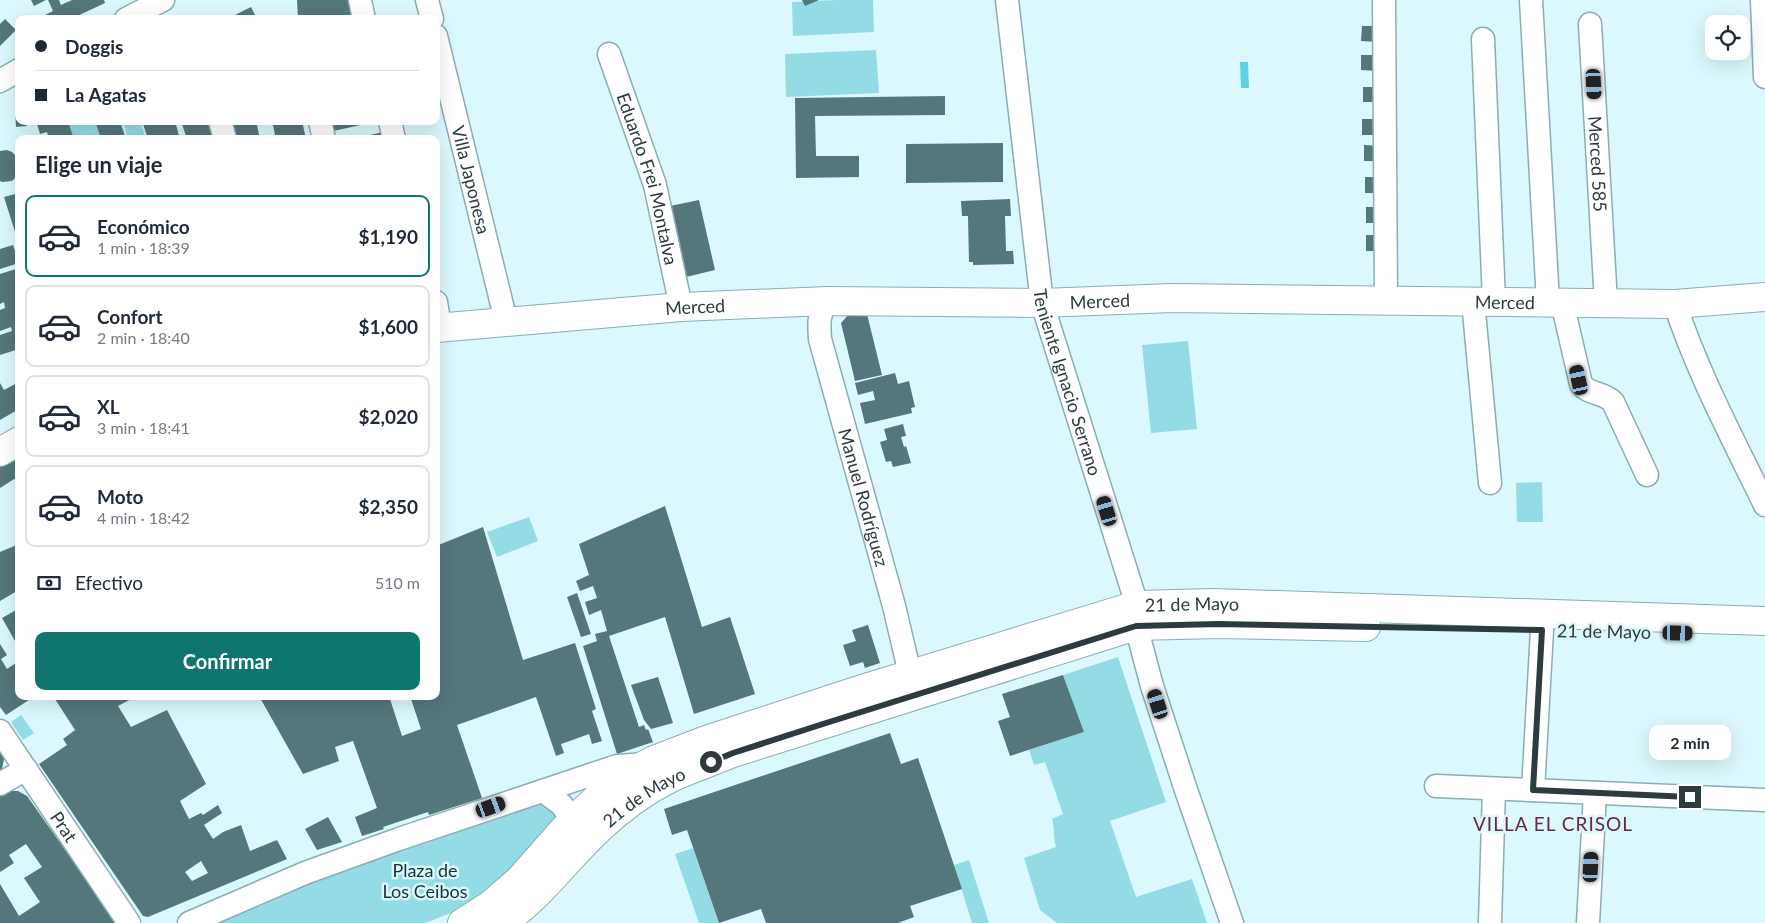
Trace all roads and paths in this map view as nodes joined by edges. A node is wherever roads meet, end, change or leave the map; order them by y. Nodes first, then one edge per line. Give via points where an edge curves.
1 (163, 0) edge
2 (360, 0) edge
3 (428, 0) edge
4 (1007, 0) edge
5 (1384, 0) edge
6 (1531, 0) edge
7 (1763, 14) edge
8 (134, 15) edge
9 (363, 15) edge
10 (431, 15) edge
11 (1590, 24) dead end
12 (1483, 39) dead end
13 (440, 52) edge
14 (609, 54) dead end
15 (15, 72) edge
16 (1765, 77) edge
17 (0, 81) edge
18 (1765, 297) edge
19 (1386, 300) junction
20 (826, 301) junction
21 (1484, 301) junction
22 (1555, 302) junction
23 (1606, 303) junction
24 (1042, 304) junction
25 (1675, 304) junction
26 (681, 307) junction
27 (440, 319) edge
28 (506, 321) junction
29 (15, 443) edge
30 (0, 452) edge
31 (1647, 475) dead end
32 (1490, 483) dead end
33 (1765, 505) edge
34 (1136, 616) junction
35 (1765, 621) edge
36 (1542, 630) junction
37 (1765, 635) edge
38 (913, 684) junction
39 (0, 731) edge
40 (646, 764) junction
41 (26, 769) junction
42 (0, 784) edge
43 (1436, 786) dead end
44 (1494, 789) junction
45 (543, 790) junction
46 (1533, 790) junction
47 (1595, 793) junction
48 (1765, 800) edge
49 (572, 821) junction
50 (129, 923) edge
51 (188, 923) edge
52 (462, 923) edge
53 (502, 923) edge
54 (1232, 923) edge
55 (1490, 923) edge
56 (1588, 923) edge

1 - 8 street
2 - 9 street
3 - 10 street
4 - 24 street, Teniente Ignacio Serrano
5 - 19 street
6 - 22 street
7 - 16 street
11 - 23 street, Merced 585
12 - 21 street
13 - 28 street, Villa Japonesa
14 - 26 street, Eduardo Frei Montalva via 654,185
15 - 17 street
18 - 25 main road, Merced
19 - 21 main road, Merced
19 - 24 main road, Merced via 1172,298
20 - 24 main road, Merced
20 - 26 main road, Merced
20 - 38 street, Manuel Rodríguez via 819,319 820,339
21 - 22 main road, Merced
21 - 32 street
22 - 23 main road, Merced
22 - 31 street via 1580,384 1613,402
23 - 25 main road, Merced
24 - 34 street, Teniente Ignacio Serrano
25 - 33 street via 1698,367
26 - 28 main road, Merced
27 - 28 main road, Merced
29 - 30 main road
34 - 35 main road, 21 de Mayo via 1214,603
34 - 36 main road, 21 de Mayo via 1218,624
34 - 38 main road, 21 de Mayo
34 - 54 street, Teniente Ignacio Serrano via 1155,696
36 - 37 main road, 21 de Mayo
36 - 46 street
38 - 40 main road, 21 de Mayo via 706,740
38 - 53 main road, 21 de Mayo via 733,753 654,788 598,830 540,892
39 - 41 street, Prat
40 - 45 street, 21 de Mayo via 617,766
40 - 49 main road, 21 de Mayo via 600,795
41 - 42 street
41 - 50 street, Prat
43 - 44 street
44 - 46 street
44 - 55 street
45 - 49 street via 562,804
45 - 51 street, 21 de Mayo via 305,873
46 - 47 street
47 - 48 street
47 - 56 street
49 - 52 main road, 21 de Mayo via 513,886

